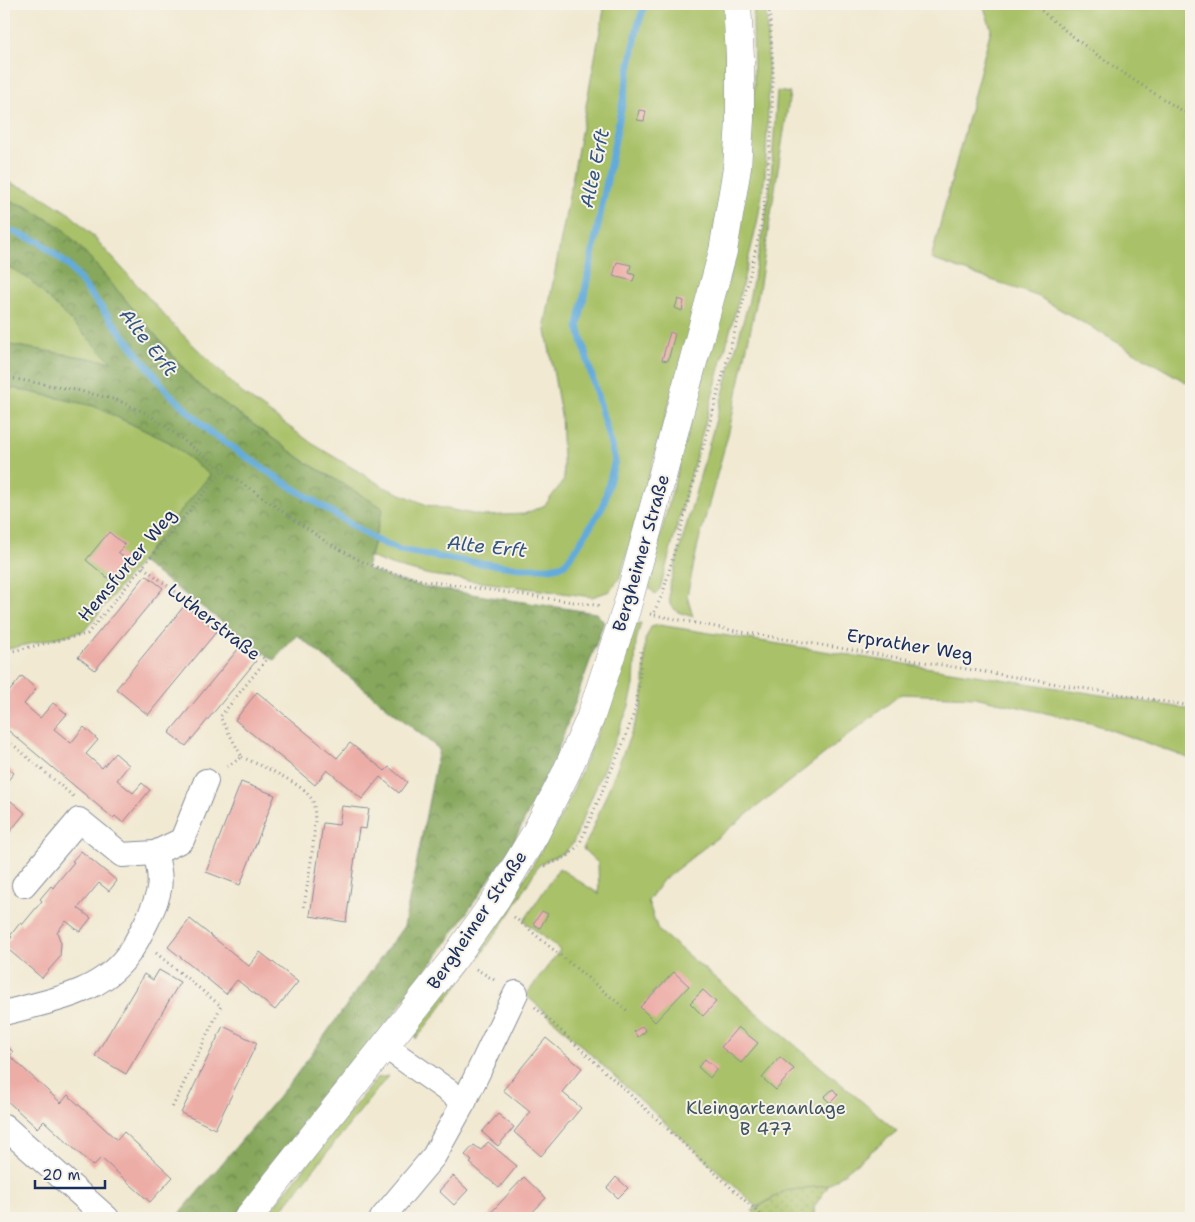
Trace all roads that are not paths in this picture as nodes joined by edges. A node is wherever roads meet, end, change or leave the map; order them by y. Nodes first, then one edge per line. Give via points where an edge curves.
1 (737, 4) edge
2 (206, 781) road end
3 (155, 853) junction
4 (24, 886) dead end
5 (516, 993) road end
6 (4, 1013) edge
7 (386, 1047) junction
8 (464, 1102) junction
9 (4, 1126) edge
10 (107, 1218) edge
11 (248, 1218) edge
12 (382, 1218) edge

1 - 7 main road, Bergheimer Straße via 740,120 731,213 707,314 626,610 590,719 535,834 491,906
2 - 3 street via 182,840
3 - 4 street via 122,855 79,820
3 - 6 street via 161,878 160,889 138,938 113,971 87,989
5 - 8 street
7 - 8 street
7 - 11 main road, Bergheimer Straße
8 - 12 street via 434,1156
9 - 10 street

